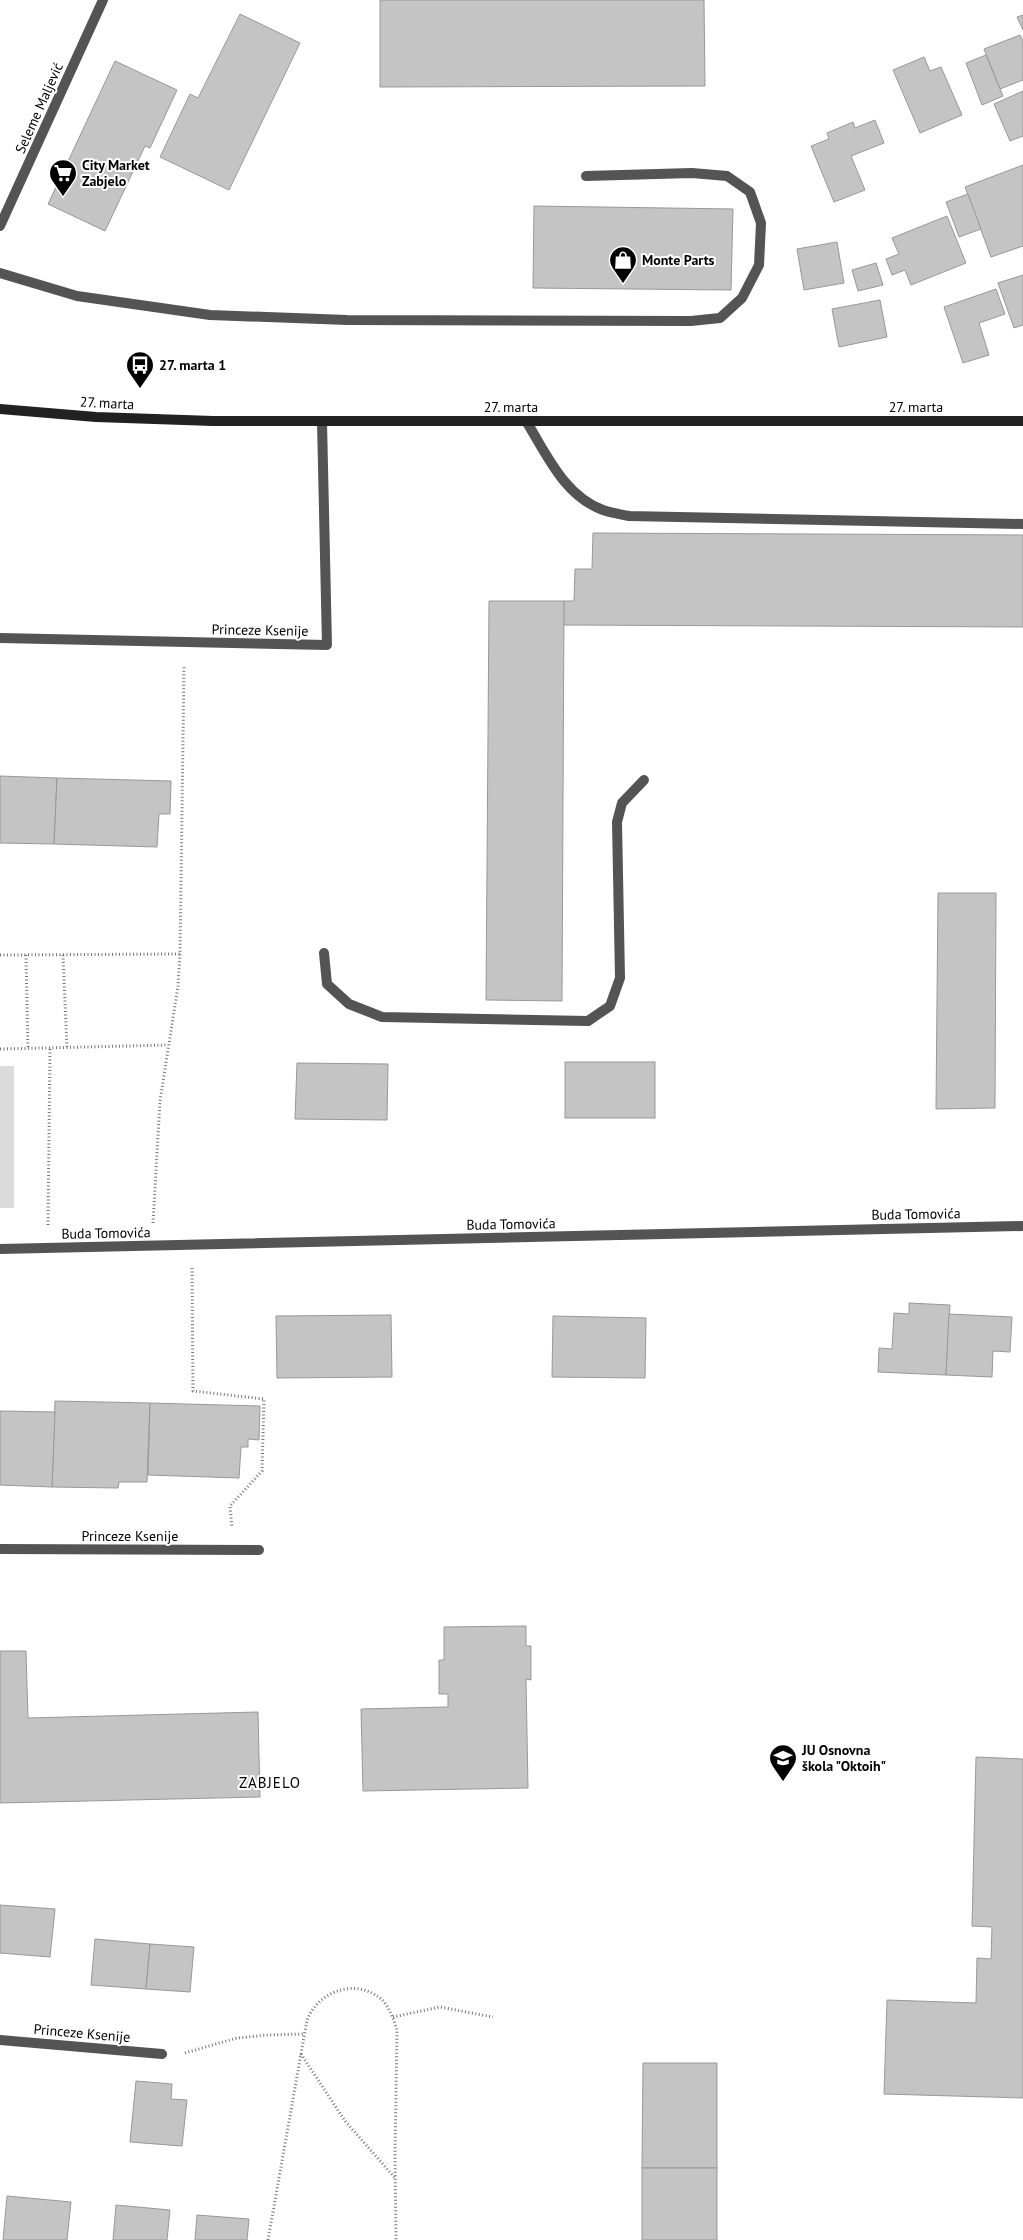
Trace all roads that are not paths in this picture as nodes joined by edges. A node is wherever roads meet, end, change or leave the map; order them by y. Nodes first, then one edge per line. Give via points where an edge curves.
1 (103, 0) edge
2 (586, 176) dead end
3 (0, 226) edge
4 (0, 273) edge
5 (0, 408) edge
6 (526, 421) junction
7 (1023, 421) edge
8 (322, 422) junction
9 (1023, 524) edge
10 (0, 638) edge
11 (644, 780) dead end
12 (324, 953) dead end
13 (1023, 1226) edge
14 (0, 1249) edge
15 (0, 1549) edge
16 (259, 1550) dead end
17 (0, 2040) edge
18 (162, 2054) road end

1 - 3 street, Seleme Maljević
2 - 4 street via 692,173 727,176 750,192 761,223 759,264 742,298 720,318 691,321 347,320 200,313 77,296
5 - 8 street, 27. marta via 96,417
6 - 7 street, 27. marta
6 - 8 street, 27. marta
6 - 9 street via 560,477 580,497 602,509 629,516
8 - 10 street, Princeze Ksenije via 327,645
11 - 12 street via 622,803 617,822 620,978 610,1006 588,1021 382,1017 349,1004 328,984
13 - 14 street, Buda Tomovića
15 - 16 street, Princeze Ksenije
17 - 18 street, Princeze Ksenije

